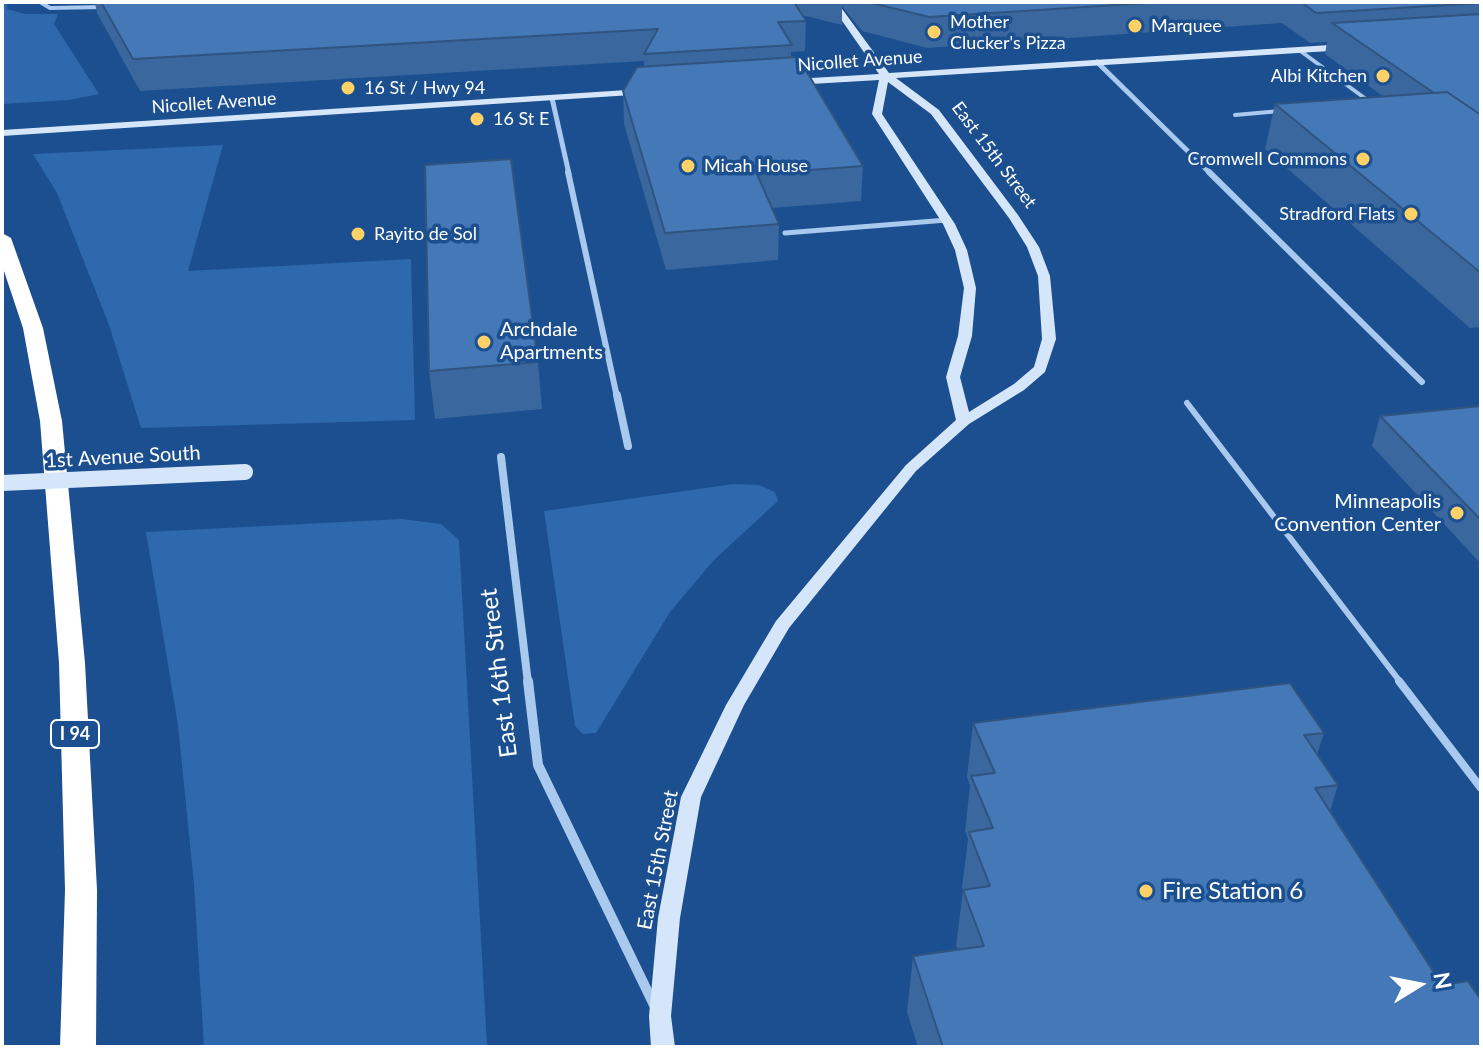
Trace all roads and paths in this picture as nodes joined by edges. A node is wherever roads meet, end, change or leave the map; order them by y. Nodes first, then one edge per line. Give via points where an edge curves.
1 (40, 2) edge
2 (833, 2) edge
3 (111, 7) edge
4 (1360, 46) edge
5 (1299, 50) junction
6 (1097, 62) junction
7 (885, 75) junction
8 (786, 82) edge
9 (654, 91) edge
10 (552, 98) junction
11 (1359, 106) edge
12 (1282, 111) edge
13 (1235, 115) dead end
14 (2, 133) edge
15 (947, 220) junction
16 (785, 233) dead end
17 (2, 238) edge
18 (1422, 382) dead end
19 (1187, 403) dead end
20 (964, 421) junction
21 (628, 446) dead end
22 (501, 457) dead end
23 (245, 472) dead end
24 (2, 483) edge
25 (1481, 788) edge
26 (660, 1016) junction
27 (78, 1047) edge
28 (663, 1047) edge

1 - 3 lane via 50,8
2 - 7 street, East 15th Street
4 - 5 street, Nicollet Avenue
5 - 6 street, Nicollet Avenue
5 - 11 lane via 1374,105
6 - 7 street, Nicollet Avenue
6 - 18 street
7 - 8 street, Nicollet Avenue
7 - 15 street via 877,114
7 - 20 street, East 15th Street via 935,112 1014,217 1044,276 1049,339 1040,369
9 - 10 street, Nicollet Avenue
10 - 14 street, Nicollet Avenue
10 - 21 street
12 - 13 lane
15 - 16 lane
15 - 20 street via 970,288 965,336 953,377
17 - 27 highway, I 94 via 33,328 51,421 72,663 81,890
19 - 25 lane
20 - 26 street, East 15th Street via 911,468 834,558 782,625 735,705 691,797 669,918
22 - 26 street, East 16th Street via 538,765
23 - 24 street, 1st Avenue South, bridge
26 - 28 street, East 16th Street

